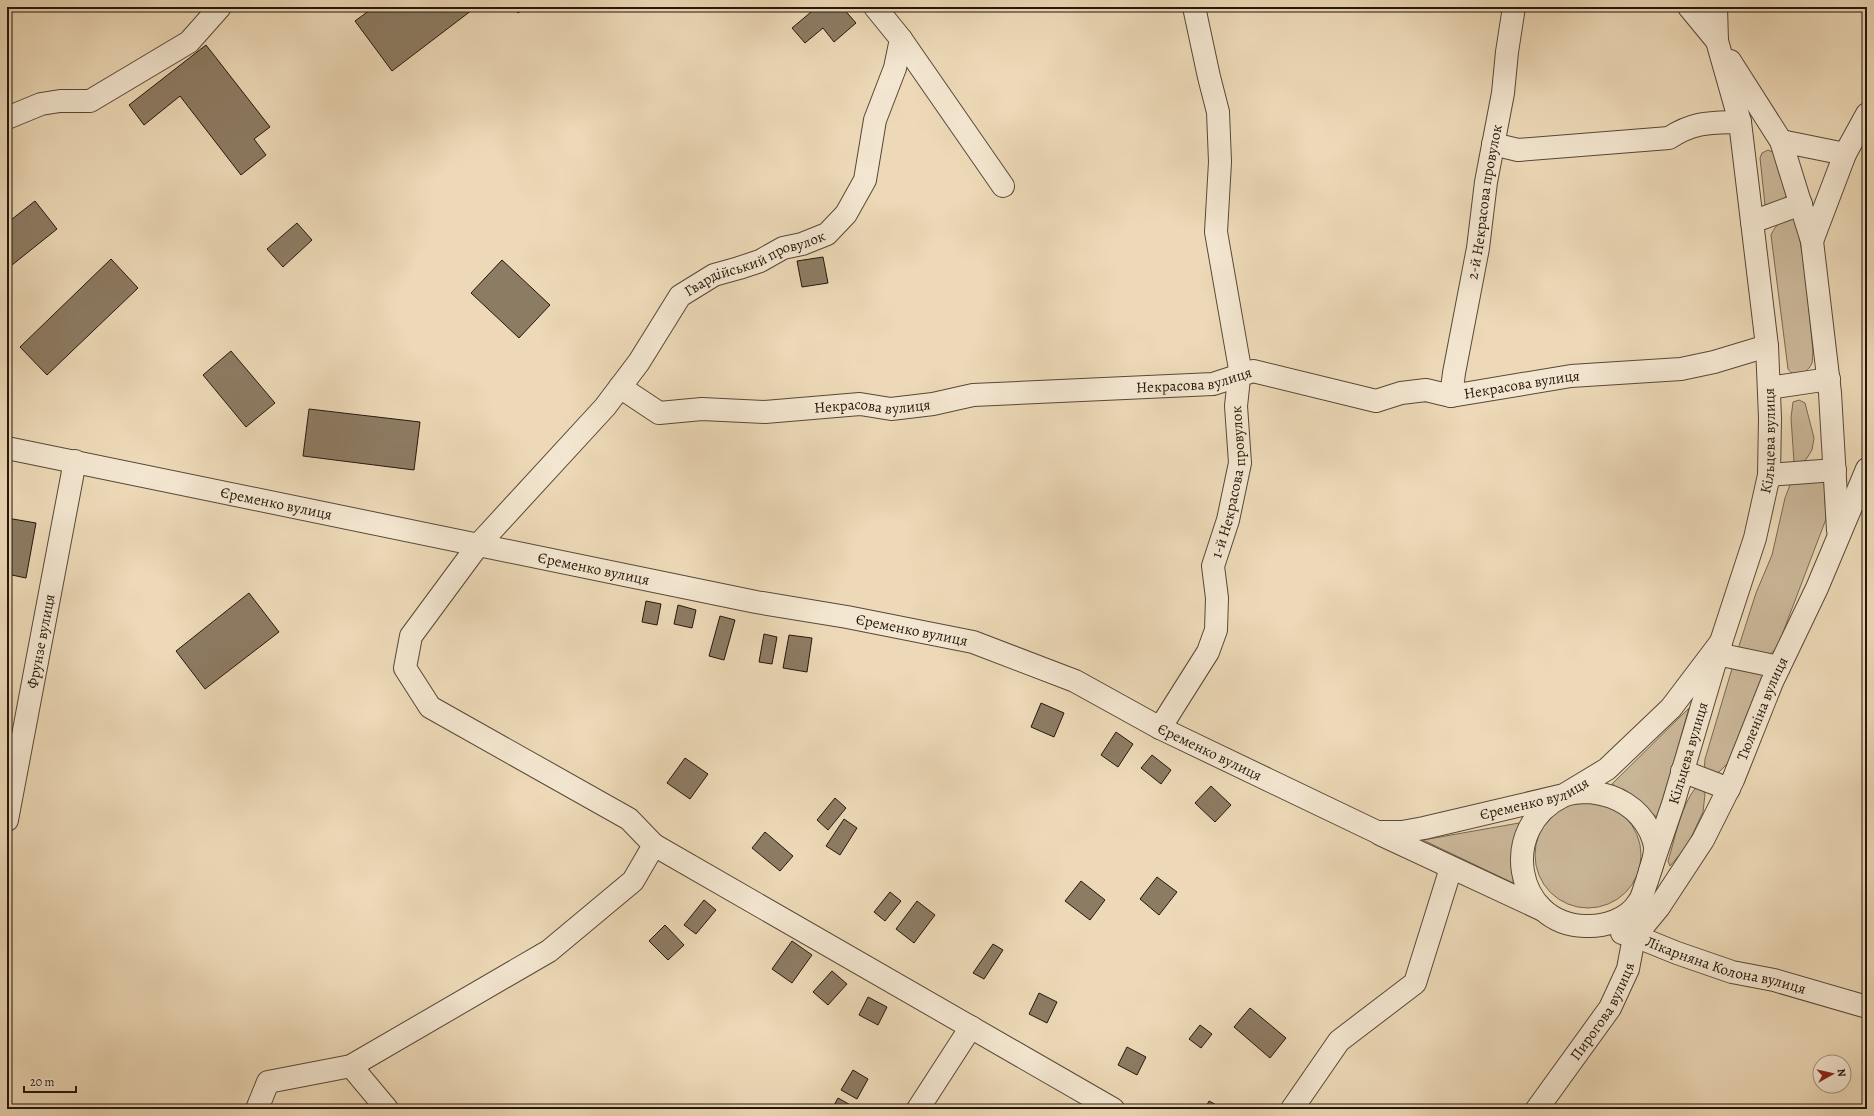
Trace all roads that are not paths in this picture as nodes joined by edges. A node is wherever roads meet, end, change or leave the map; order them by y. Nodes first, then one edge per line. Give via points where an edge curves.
1 (220, 7) edge
2 (875, 7) edge
3 (1194, 7) edge
4 (1514, 7) edge
5 (1689, 7) edge
6 (1716, 7) edge
7 (901, 39) junction
8 (1717, 41) junction
9 (1867, 114) edge
10 (7, 118) edge
11 (1740, 122) junction
12 (1781, 141) junction
13 (1493, 144) junction
14 (1845, 154) junction
15 (1003, 186) dead end
16 (1801, 204) junction
17 (1752, 222) junction
18 (1812, 241) junction
19 (1767, 346) junction
20 (1240, 376) junction
21 (1829, 379) junction
22 (620, 387) junction
23 (1769, 388) junction
24 (1451, 396) junction
25 (7, 448) edge
26 (75, 461) junction
27 (1867, 469) edge
28 (1835, 470) junction
29 (1769, 476) junction
30 (1838, 535) junction
31 (479, 544) junction
32 (1719, 648) junction
33 (1779, 667) junction
34 (1160, 728) junction
35 (1682, 771) junction
36 (1729, 789) junction
37 (1564, 795) junction
38 (7, 820) edge
39 (1377, 832) junction
40 (654, 845) junction
41 (1451, 868) junction
42 (1650, 871) junction
43 (1639, 902) junction
44 (1549, 913) junction
45 (1583, 926) junction
46 (1635, 936) junction
47 (1867, 1007) edge
48 (971, 1027) junction
49 (351, 1066) junction
50 (257, 1109) edge
51 (387, 1109) edge
52 (918, 1109) edge
53 (1113, 1109) edge
54 (1292, 1109) edge
55 (1537, 1109) edge

1 - 10 street via 189,42 90,101 41,104
2 - 7 street
3 - 20 street, 1-й Некрасова провулок via 1218,112 1220,170 1216,232
4 - 13 street, 2-й Некрасова провулок via 1503,93
5 - 8 street, Кільцева вулиця
6 - 8 street
7 - 15 street
7 - 22 street, Гвардійський провулок via 895,68 875,120 865,180 846,214 827,234 783,248 760,261 714,275 680,296 639,362
8 - 11 street, Кільцева вулиця
8 - 12 street
9 - 14 street
11 - 13 street via 1701,124 1684,128 1669,138 1518,150
11 - 17 street, Кільцева вулиця
12 - 14 street
12 - 16 street
13 - 24 street, 2-й Некрасова провулок via 1478,248
14 - 18 street
16 - 17 street
16 - 18 street
17 - 19 street, Кільцева вулиця
18 - 21 street
19 - 23 street, Кільцева вулиця
19 - 24 street, Некрасова вулиця via 1681,369 1571,376
20 - 22 street, Некрасова вулиця via 1213,384 973,395 933,404 892,408 860,404 765,412 702,409 659,413
20 - 24 street, Некрасова вулиця via 1253,371 1376,401 1401,393 1426,390
20 - 34 street, 1-й Некрасова провулок via 1236,406 1240,463 1228,520 1213,566 1218,598 1216,630 1208,652
21 - 23 street
21 - 28 street
22 - 31 street, Гвардійський провулок via 605,407
23 - 29 street, Кільцева вулиця
25 - 26 street, Єременко вулиця
26 - 31 street, Єременко вулиця
26 - 38 street, Фрунзе вулиця
27 - 30 street, Тюленіна вулиця
28 - 29 street
28 - 30 street
29 - 32 street, Кільцева вулиця via 1755,538
30 - 33 street, Тюленіна вулиця via 1817,588
31 - 34 street, Єременко вулиця via 756,602 973,642 1075,681
31 - 40 street, Гвардійський провулок via 411,636 405,668 430,708 629,819
32 - 33 street
32 - 35 street, Кільцева вулиця
32 - 37 street, Єременко вулиця via 1666,713 1608,769
33 - 36 street, Тюленіна вулиця
34 - 39 street, Єременко вулиця
35 - 36 street
35 - 42 street, Кільцева вулиця
36 - 46 street, Тюленіна вулиця via 1703,840 1658,907
37 - 39 street, Єременко вулиця via 1424,828 1402,832
37 - 42 street, Кільцева вулиця via 1603,793 1628,804 1646,823 1652,835 1655,848
37 - 44 street, Кільцева вулиця via 1542,810 1534,820 1527,832 1522,850 1526,883 1539,905
39 - 41 street
40 - 48 street, Гвардійський провулок
40 - 49 street via 633,881 549,951
41 - 44 street
41 - 54 street via 1416,983 1339,1041
42 - 43 street, Кільцева вулиця
43 - 45 street, Кільцева вулиця via 1632,911 1609,923
43 - 46 street, Пирогова вулиця
44 - 45 street, Кільцева вулиця via 1571,924
45 - 46 street, Лікарняна Колона вулиця
46 - 47 street, Лікарняна Колона вулиця via 1732,972 1774,980
46 - 55 street, Пирогова вулиця via 1628,969 1610,1008
48 - 52 street
48 - 53 street, Гвардійський провулок
49 - 50 street via 268,1082
49 - 51 street

